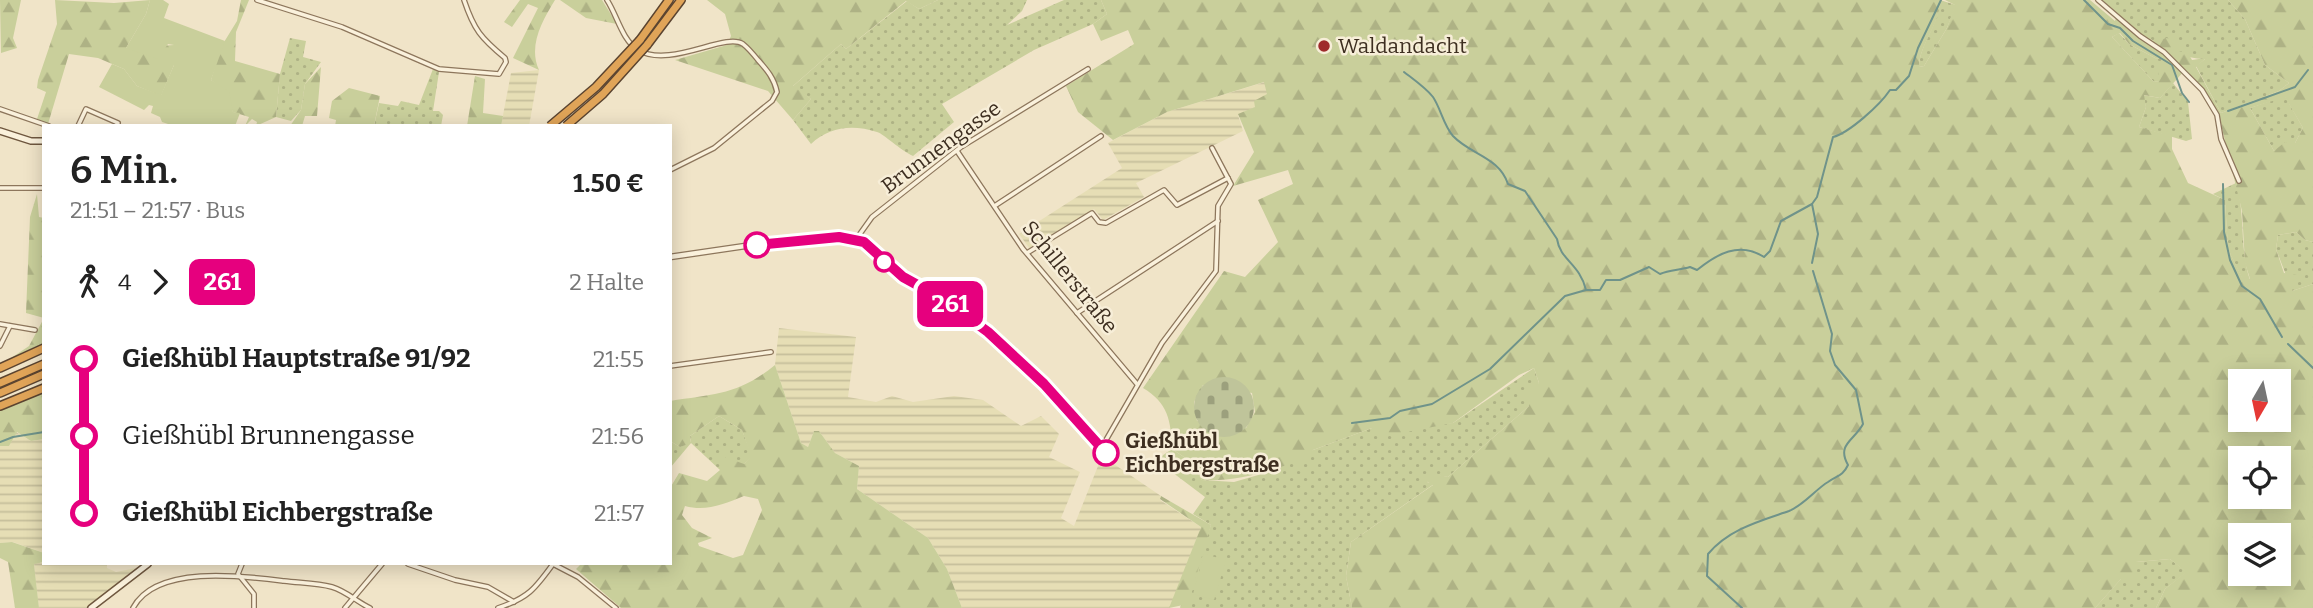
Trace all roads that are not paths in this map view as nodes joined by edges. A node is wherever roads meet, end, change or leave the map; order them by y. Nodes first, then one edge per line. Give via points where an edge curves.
1 (257, 0) edge
2 (464, 0) edge
3 (607, 0) edge
4 (669, 0) edge
5 (681, 0) edge
6 (2098, 0) edge
7 (1088, 69) dead end
8 (0, 109) edge
9 (42, 124) edge
10 (79, 124) edge
11 (117, 124) edge
12 (552, 124) edge
13 (568, 124) edge
14 (0, 131) edge
15 (1101, 136) dead end
16 (42, 141) edge
17 (1212, 148) dead end
18 (957, 151) junction
19 (672, 169) edge
20 (1228, 178) junction
21 (2239, 181) dead end
22 (0, 188) edge
23 (42, 188) edge
24 (996, 205) junction
25 (1218, 221) junction
26 (857, 238) junction
27 (1027, 253) junction
28 (672, 257) edge
29 (1077, 313) junction
30 (0, 324) edge
31 (10, 326) junction
32 (35, 330) dead end
33 (0, 346) edge
34 (42, 349) edge
35 (771, 352) dead end
36 (42, 365) edge
37 (672, 366) edge
38 (0, 368) edge
39 (42, 375) edge
40 (0, 383) edge
41 (1138, 385) junction
42 (42, 389) edge
43 (0, 393) edge
44 (0, 406) edge
45 (1098, 445) joint
46 (147, 565) edge
47 (242, 565) edge
48 (381, 565) edge
49 (411, 565) edge
50 (552, 565) edge
51 (555, 565) edge
52 (238, 574) junction
53 (353, 598) junction
54 (514, 603) junction
55 (91, 608) edge
56 (133, 608) edge
57 (254, 608) edge
58 (345, 608) edge
59 (370, 608) edge
60 (498, 608) edge
61 (617, 608) edge

1 - 2 street via 342,27 439,69 499,74 505,58 481,39
3 - 19 street via 627,40 644,52 694,52 725,41 743,44 772,76 776,92 772,100 729,138
4 - 12 highway, bridge via 596,87
5 - 13 highway, bridge via 647,46
6 - 21 street via 2164,52 2208,99
7 - 18 street, Brunnengasse
8 - 9 street
10 - 11 street via 86,109
14 - 16 main road
15 - 24 street
17 - 20 street
18 - 24 street, Schillerstraße
18 - 26 street, Brunnengasse via 872,217
20 - 25 street via 1231,184 1219,206
20 - 27 street via 1177,205 1164,190 1107,223 1099,222 1092,213
22 - 23 street
24 - 27 street, Schillerstraße
25 - 29 street
25 - 41 street via 1216,271 1162,343
26 - 28 street via 793,239
26 - 45 street via 903,277 988,332 1044,384
27 - 29 street, Schillerstraße
29 - 41 street, Schillerstraße
30 - 31 street
31 - 32 street
31 - 33 street
34 - 38 highway
35 - 37 street
36 - 40 highway
39 - 43 highway
41 - 45 street via 1106,440
42 - 44 highway
46 - 55 main road
47 - 52 street
48 - 53 street
49 - 54 street via 488,587
50 - 54 street via 535,589
51 - 61 street
52 - 53 street via 334,587
52 - 56 street via 197,575 165,585 141,596
52 - 57 street via 254,594
53 - 58 street
53 - 59 street
54 - 60 street

